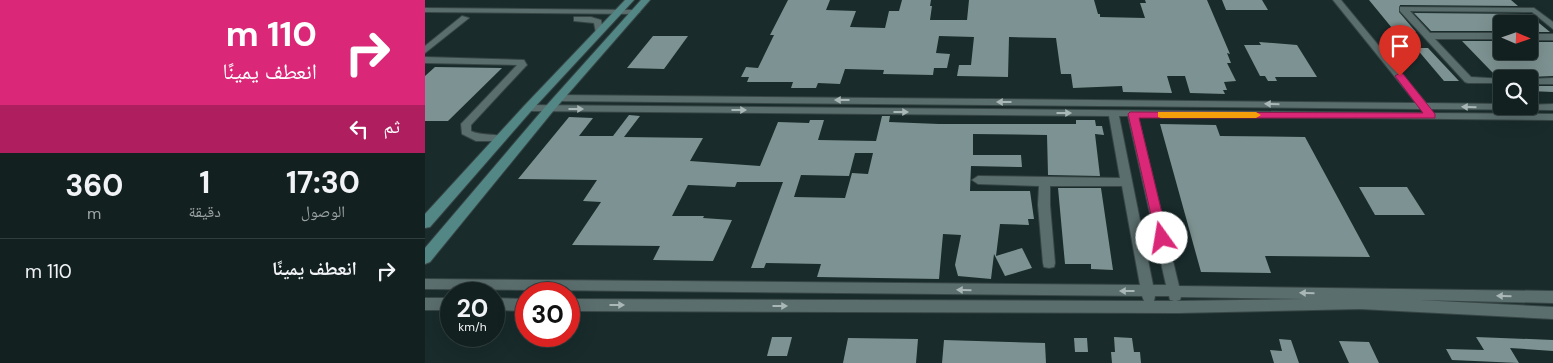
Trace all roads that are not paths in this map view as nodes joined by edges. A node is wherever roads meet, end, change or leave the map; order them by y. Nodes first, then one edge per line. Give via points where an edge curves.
1 (630, 0) edge
2 (646, 0) edge
3 (1337, 0) edge
4 (425, 10) edge
5 (618, 12) junction
6 (636, 12) junction
7 (425, 18) edge
8 (465, 18) junction
9 (1553, 26) edge
10 (599, 31) junction
11 (1428, 36) junction
12 (1493, 36) edge
13 (1538, 37) edge
14 (1553, 37) edge
15 (425, 50) edge
16 (425, 60) edge
17 (436, 61) junction
18 (425, 69) edge
19 (1493, 80) edge
20 (1538, 81) edge
21 (1553, 81) edge
22 (559, 98) junction
23 (1425, 106) junction
24 (528, 108) junction
25 (549, 108) junction
26 (1553, 108) edge
27 (1113, 113) junction
28 (1133, 114) junction
29 (1431, 116) junction
30 (1553, 117) edge
31 (501, 139) junction
32 (978, 180) dead end
33 (1045, 182) junction
34 (1126, 182) junction
35 (425, 223) edge
36 (425, 258) edge
37 (1049, 263) dead end
38 (425, 284) edge
39 (1147, 290) junction
40 (1174, 291) junction
41 (1553, 297) edge
42 (425, 304) edge
43 (440, 304) edge
44 (580, 305) edge
45 (1151, 307) junction
46 (1178, 307) junction
47 (1553, 313) edge

1 - 5 street
2 - 6 street
3 - 23 street
4 - 5 street
5 - 6 street
5 - 10 street
6 - 22 street
7 - 8 street
8 - 10 street via 591,19 598,22
8 - 15 street
9 - 11 street via 1534,10 1403,9
10 - 24 street
11 - 12 street
11 - 19 street via 1468,80
13 - 14 street
16 - 17 street
17 - 18 street
17 - 31 street via 521,62 522,65 466,124 466,132 476,138
20 - 21 street
23 -> 22 street
22 - 25 street
26 -> 23 street
23 - 29 street
24 - 25 street
24 - 31 street
25 -> 27 street
25 - 36 street
27 - 28 street
27 - 34 street
28 - 29 street
28 - 40 street
29 - 30 street
31 - 35 street
32 - 33 street
33 - 34 street
33 - 37 street
34 - 39 street
39 -> 38 street
39 - 40 street
39 - 45 street
41 -> 40 street
40 - 46 street
42 - 43 street
44 -> 45 street
45 - 46 street
46 - 47 street via 1360,303

